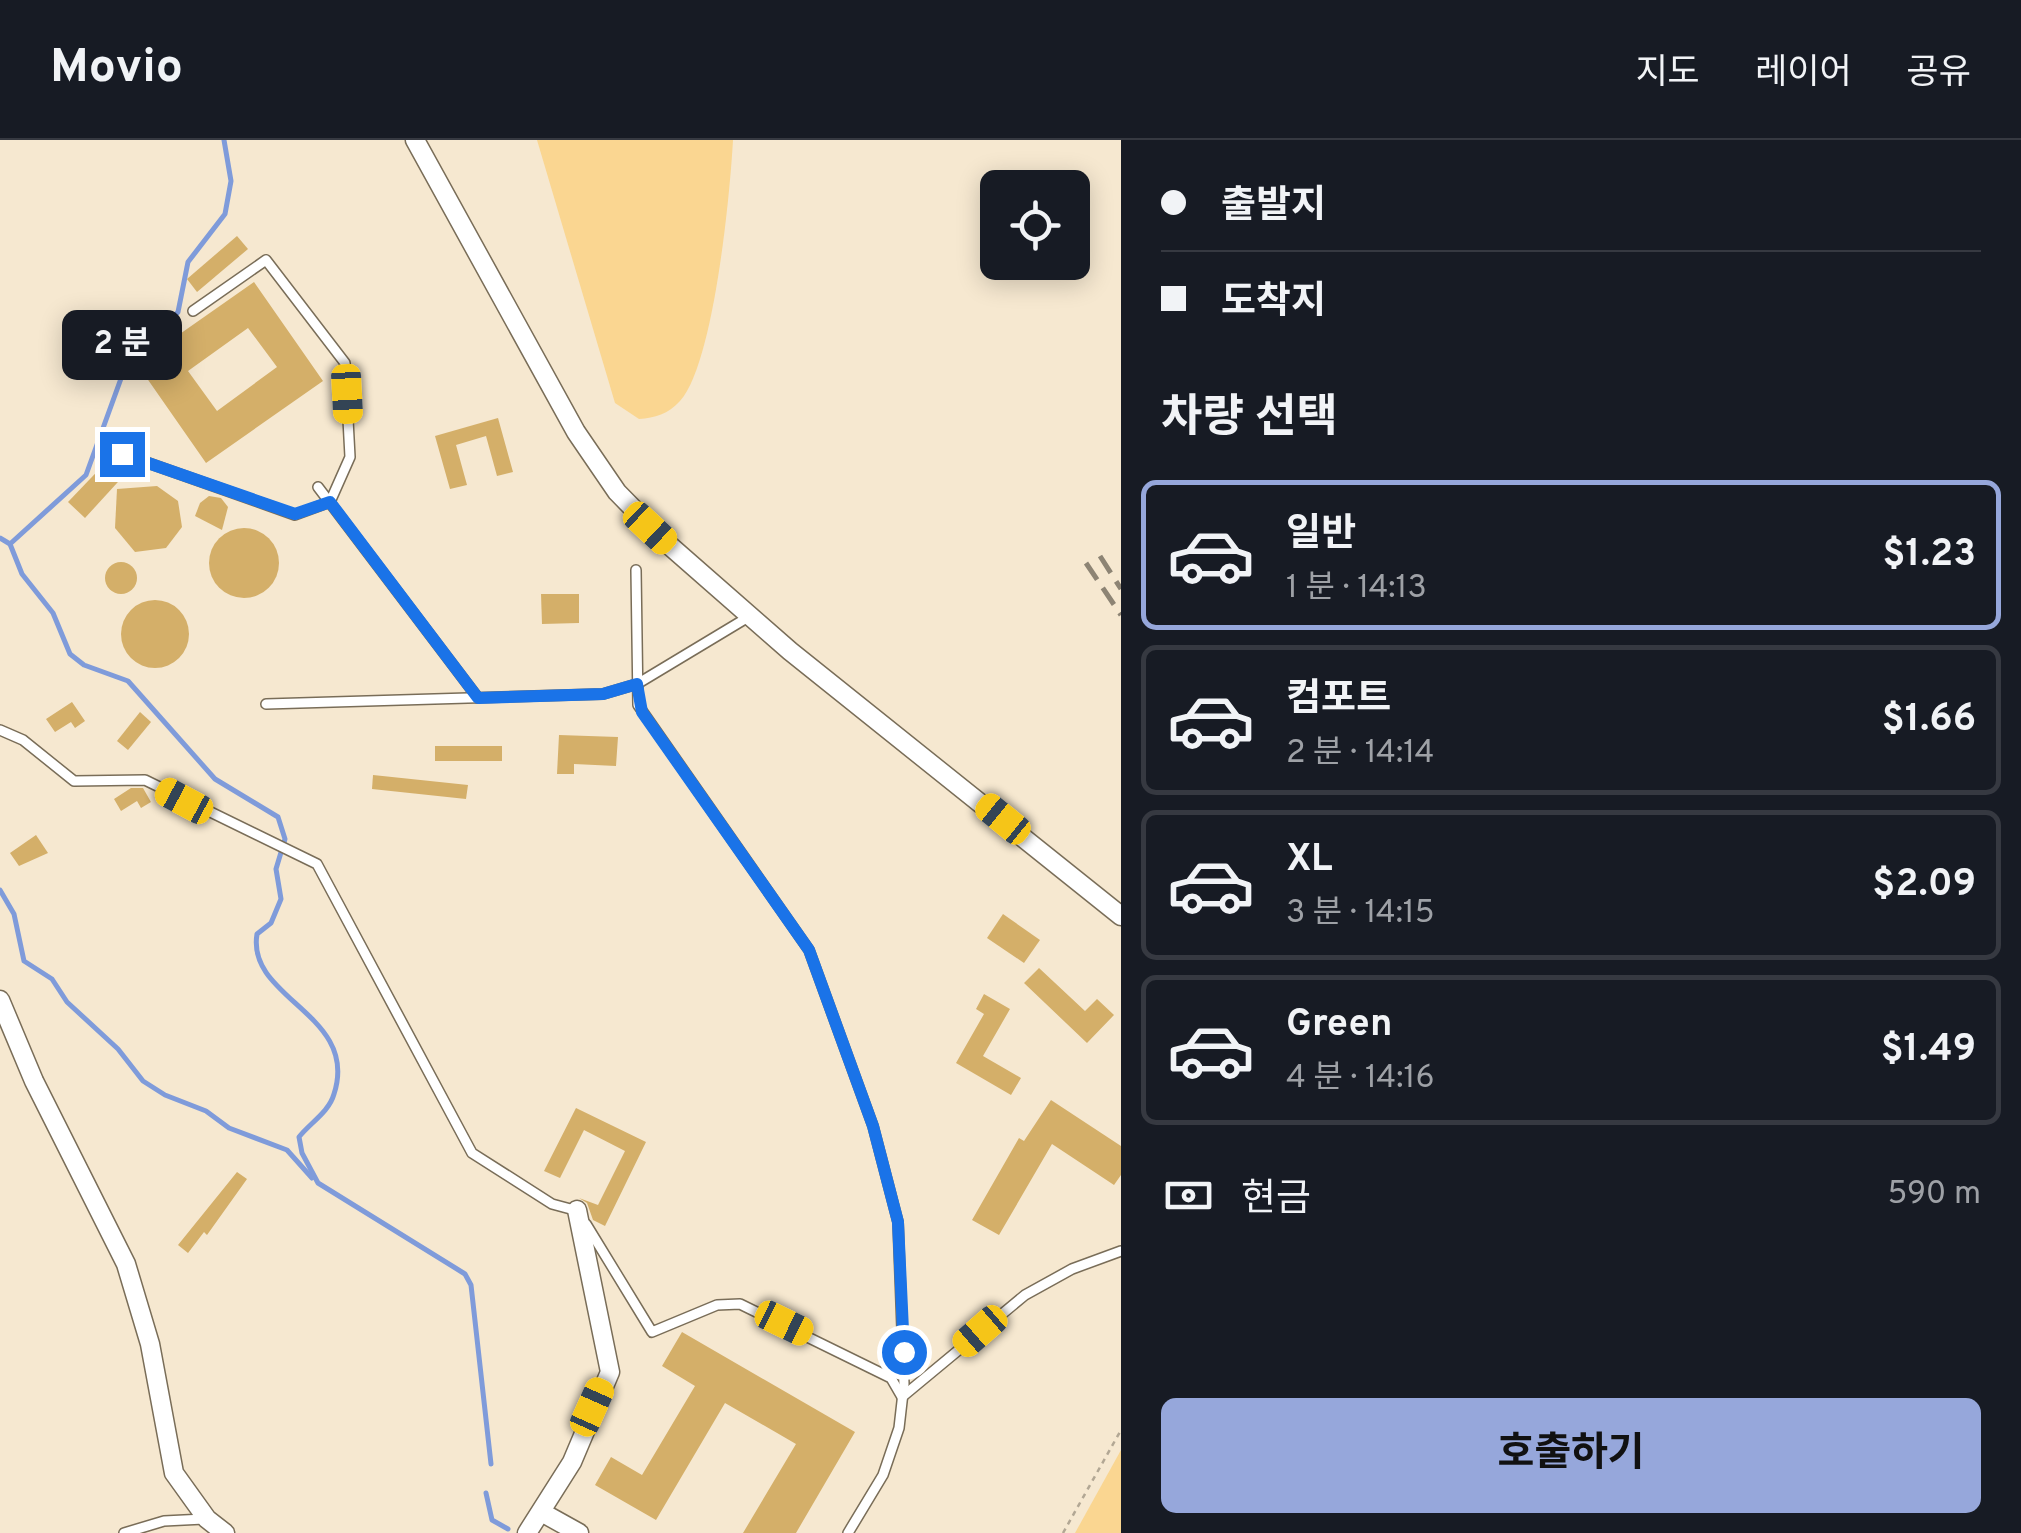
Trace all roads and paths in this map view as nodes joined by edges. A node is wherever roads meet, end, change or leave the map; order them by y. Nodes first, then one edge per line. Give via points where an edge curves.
1 (415, 140) edge
2 (193, 310) dead end
3 (122, 454) dead end
4 (318, 487) dead end
5 (330, 502) junction
6 (636, 570) dead end
7 (750, 616) junction
8 (637, 684) junction
9 (478, 698) junction
10 (266, 704) dead end
11 (0, 730) edge
12 (1121, 916) edge
13 (0, 1000) edge
14 (578, 1210) junction
15 (1121, 1251) edge
16 (902, 1398) junction
17 (1121, 1430) edge
18 (543, 1513) junction
19 (207, 1519) junction
20 (528, 1532) edge
21 (124, 1533) edge
22 (225, 1533) edge
23 (578, 1533) edge
24 (848, 1533) edge
25 (1063, 1533) edge

1 - 7 street via 606,478 650,528
2 - 5 lane via 266,260 345,363 350,457
3 - 5 lane via 295,514
4 - 5 lane
5 - 9 lane
6 - 8 lane
7 - 8 lane
7 - 12 street
8 - 9 lane via 603,694
8 - 16 lane via 642,712 814,960 873,1126 898,1222
9 - 10 lane
11 - 14 lane via 23,740 74,782 146,780 317,864 472,1154 552,1204
13 - 19 street via 126,1264 150,1344 170,1464
14 - 16 lane via 652,1332 717,1305 740,1304 891,1378
14 - 18 street via 610,1372
15 - 16 lane via 1025,1294
16 - 24 lane via 896,1448
17 - 25 path
18 - 20 street
18 - 23 street
19 - 21 lane via 164,1521
19 - 22 street

